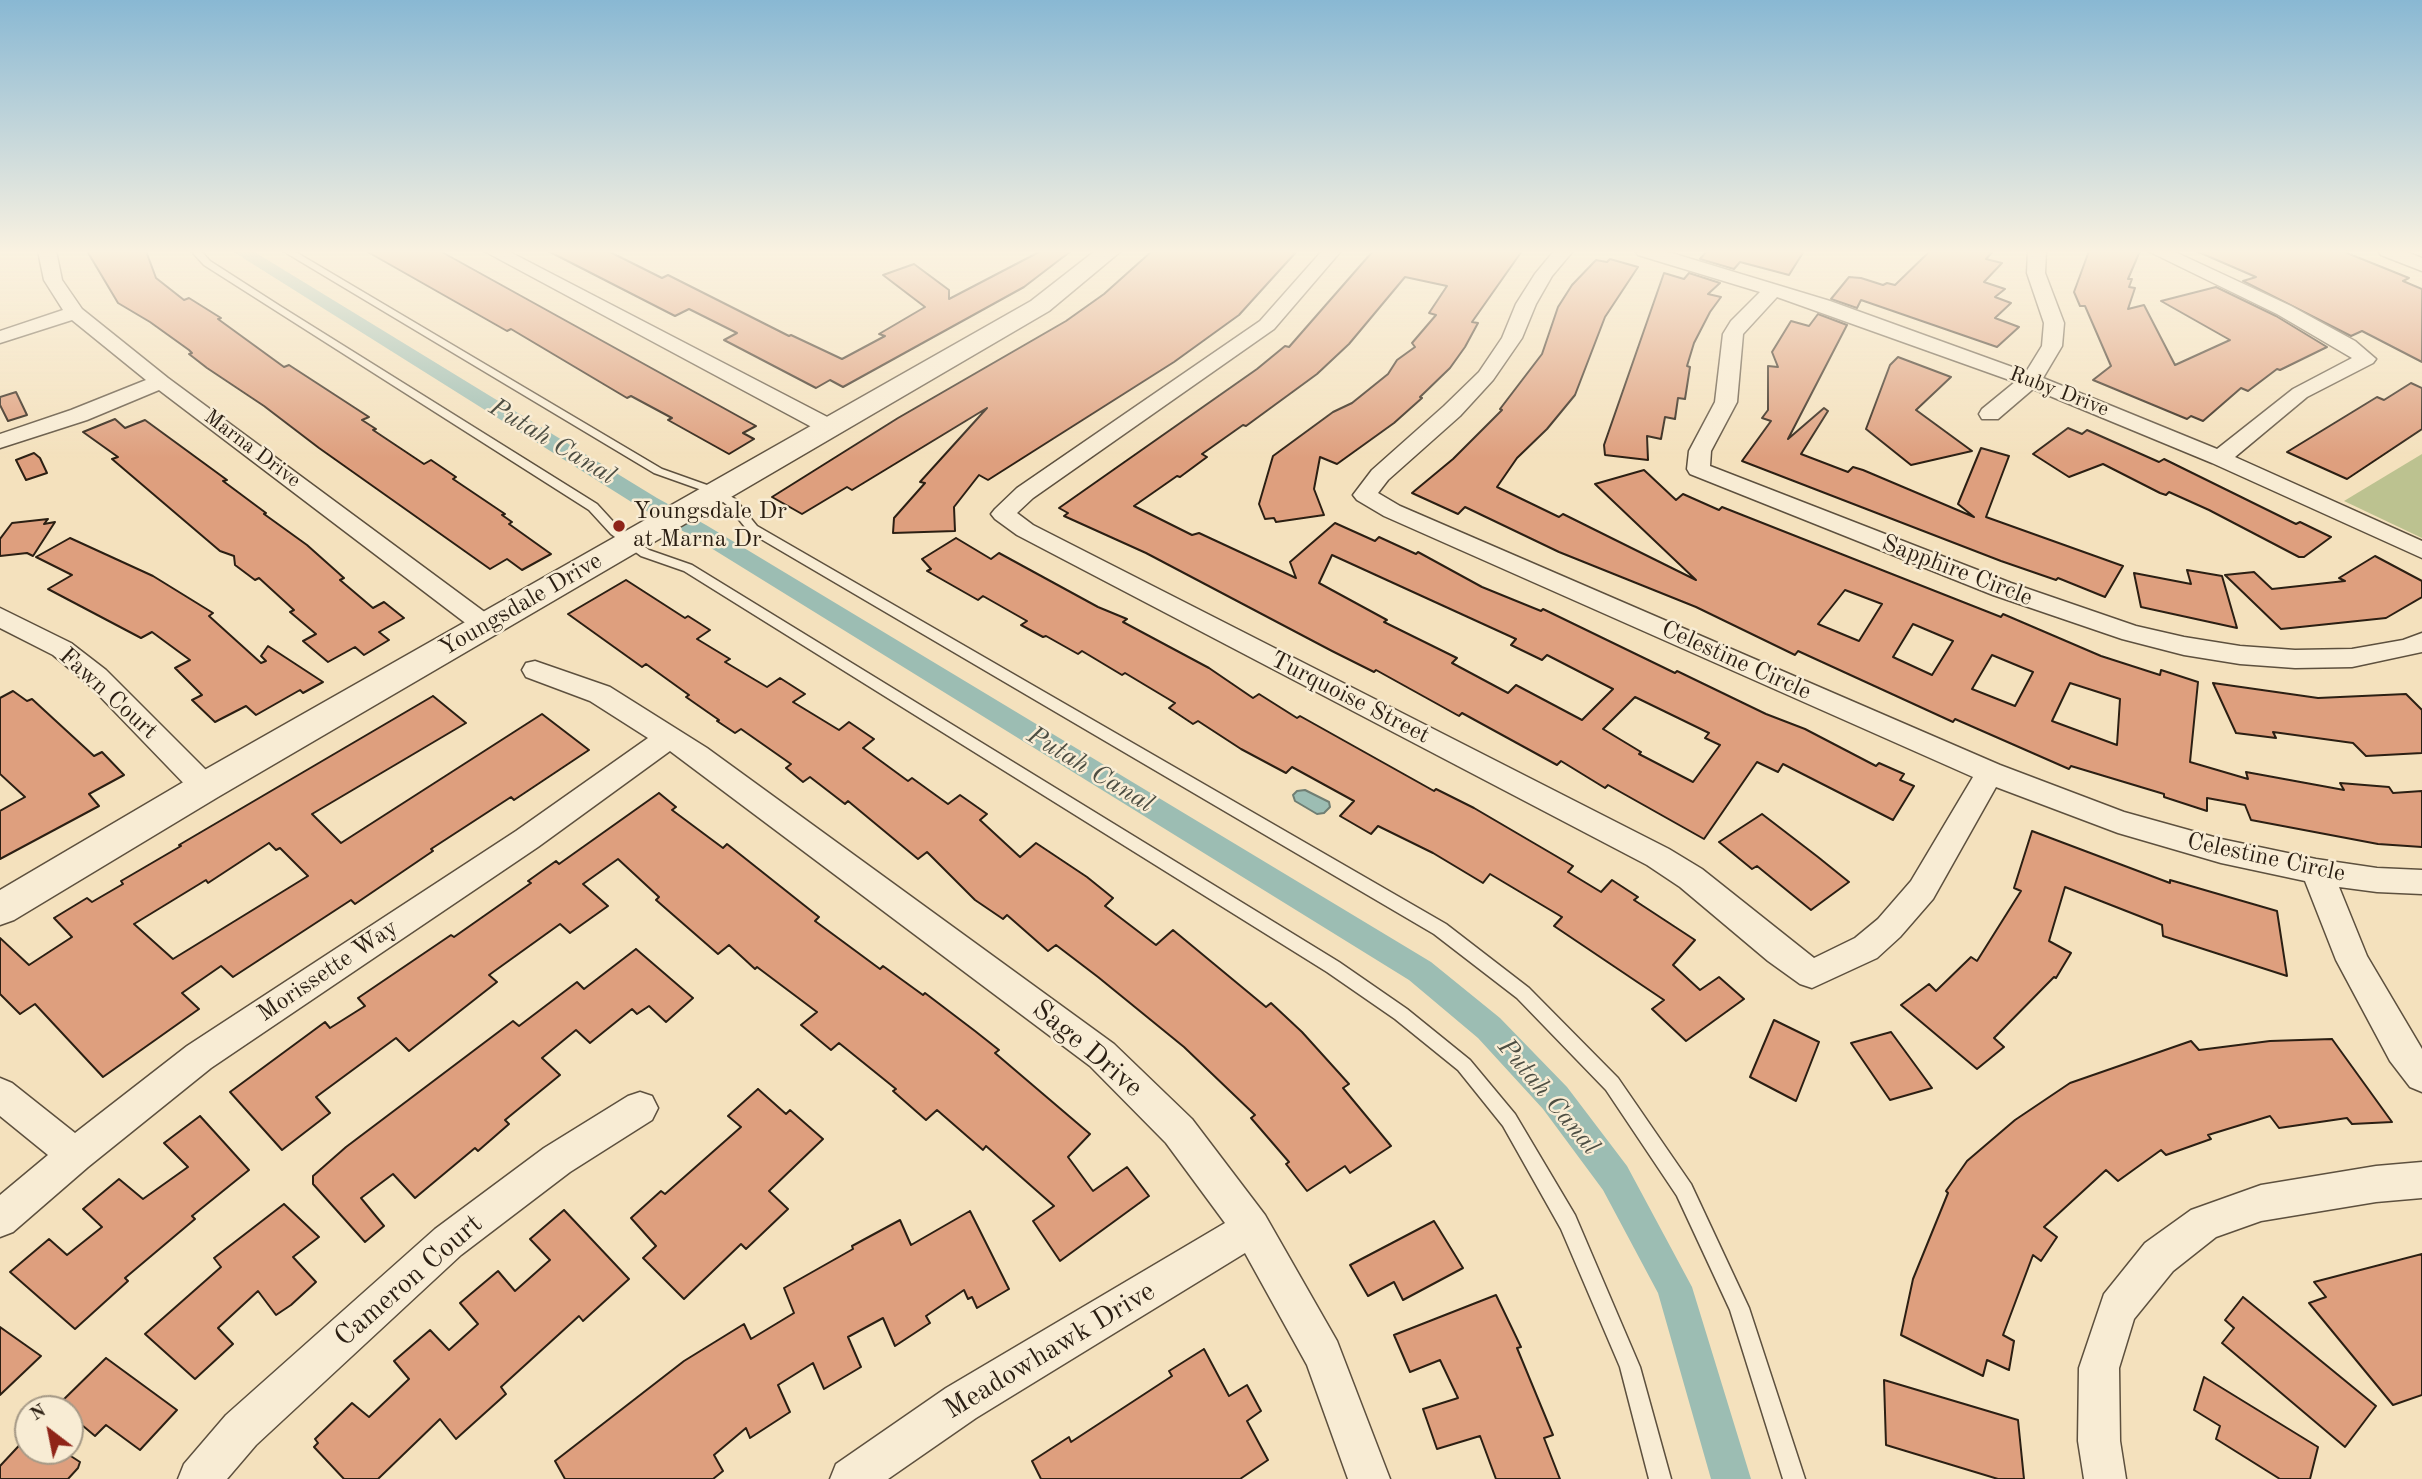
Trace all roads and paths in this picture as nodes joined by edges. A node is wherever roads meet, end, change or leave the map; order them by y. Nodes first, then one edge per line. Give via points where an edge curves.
1 (53, 320) edge
2 (84, 320) edge
3 (297, 320) edge
4 (403, 320) edge
5 (625, 320) edge
6 (1016, 320) edge
7 (1271, 320) edge
8 (1519, 320) edge
9 (1743, 320) edge
10 (1859, 320) edge
11 (2053, 320) edge
12 (2302, 320) edge
13 (0, 337) edge
14 (2030, 380) junction
15 (162, 382) junction
16 (1990, 414) dead end
17 (829, 427) junction
18 (0, 441) edge
19 (2220, 458) junction
20 (711, 496) junction
21 (633, 541) junction
22 (2422, 550) edge
23 (0, 617) edge
24 (485, 625) junction
25 (2422, 642) edge
26 (535, 670) dead end
27 (668, 738) junction
28 (1990, 773) junction
29 (205, 787) junction
30 (2316, 871) junction
31 (2422, 882) edge
32 (0, 909) edge
33 (2422, 1076) edge
34 (0, 1094) edge
35 (640, 1108) dead end
36 (75, 1155) junction
37 (2422, 1180) edge
38 (0, 1219) edge
39 (1252, 1228) junction
40 (199, 1479) edge
41 (851, 1479) edge
42 (1369, 1479) edge
43 (1660, 1479) edge
44 (1794, 1479) edge
45 (2105, 1479) edge

1 - 13 street
2 - 15 street, Marna Drive
3 - 21 lane via 593,507 615,531
4 - 20 lane via 658,471
5 - 17 street
6 - 17 street, Youngsdale Drive
7 - 28 street, Turquoise Street via 1025,493 1003,514 1025,530 1658,857 1812,974 1866,948 1923,890
8 - 28 street, Celestine Circle via 1486,376 1380,475 1365,495 1392,511
9 - 25 street, Sapphire Circle via 1730,346 1726,402 1700,451 1698,468 2002,589 2130,633 2184,646 2306,659 2353,658
10 - 14 street, Ruby Drive
11 - 14 street via 2053,346
12 - 19 street via 2366,359 2301,393
14 - 16 street
14 - 19 street, Ruby Drive
15 - 18 street
15 - 24 street, Marna Drive
17 - 20 street, Youngsdale Drive
19 - 22 street, Ruby Drive
20 - 21 street, Youngsdale Drive
20 - 44 lane via 731,502 753,529 1440,929 1523,993 1612,1084 1684,1190 1739,1308
21 - 24 street, Youngsdale Drive
21 - 43 lane via 645,553 688,568 1333,967 1464,1065 1510,1120 1567,1222 1630,1367
23 - 29 street, Fawn Court via 62,649 97,677
24 - 29 street, Youngsdale Drive
26 - 27 street, Sage Drive via 600,694
27 - 36 street, Morissette Way via 527,839 199,1057
27 - 39 street, Sage Drive via 1102,1055 1179,1131
28 - 30 street, Celestine Circle via 2130,826 2221,852
29 - 32 street, Youngsdale Drive
30 - 31 street, Celestine Circle
30 - 33 street via 2352,960 2402,1050
34 - 36 street
35 - 40 street, Cameron Court via 557,1160 448,1242 241,1430
36 - 38 street, Morissette Way
37 - 45 street via 2261,1203 2204,1223 2159,1257 2118,1308 2099,1368 2099,1441
39 - 41 street, Meadowhawk Drive via 961,1403
39 - 42 street, Sage Drive via 1323,1355

